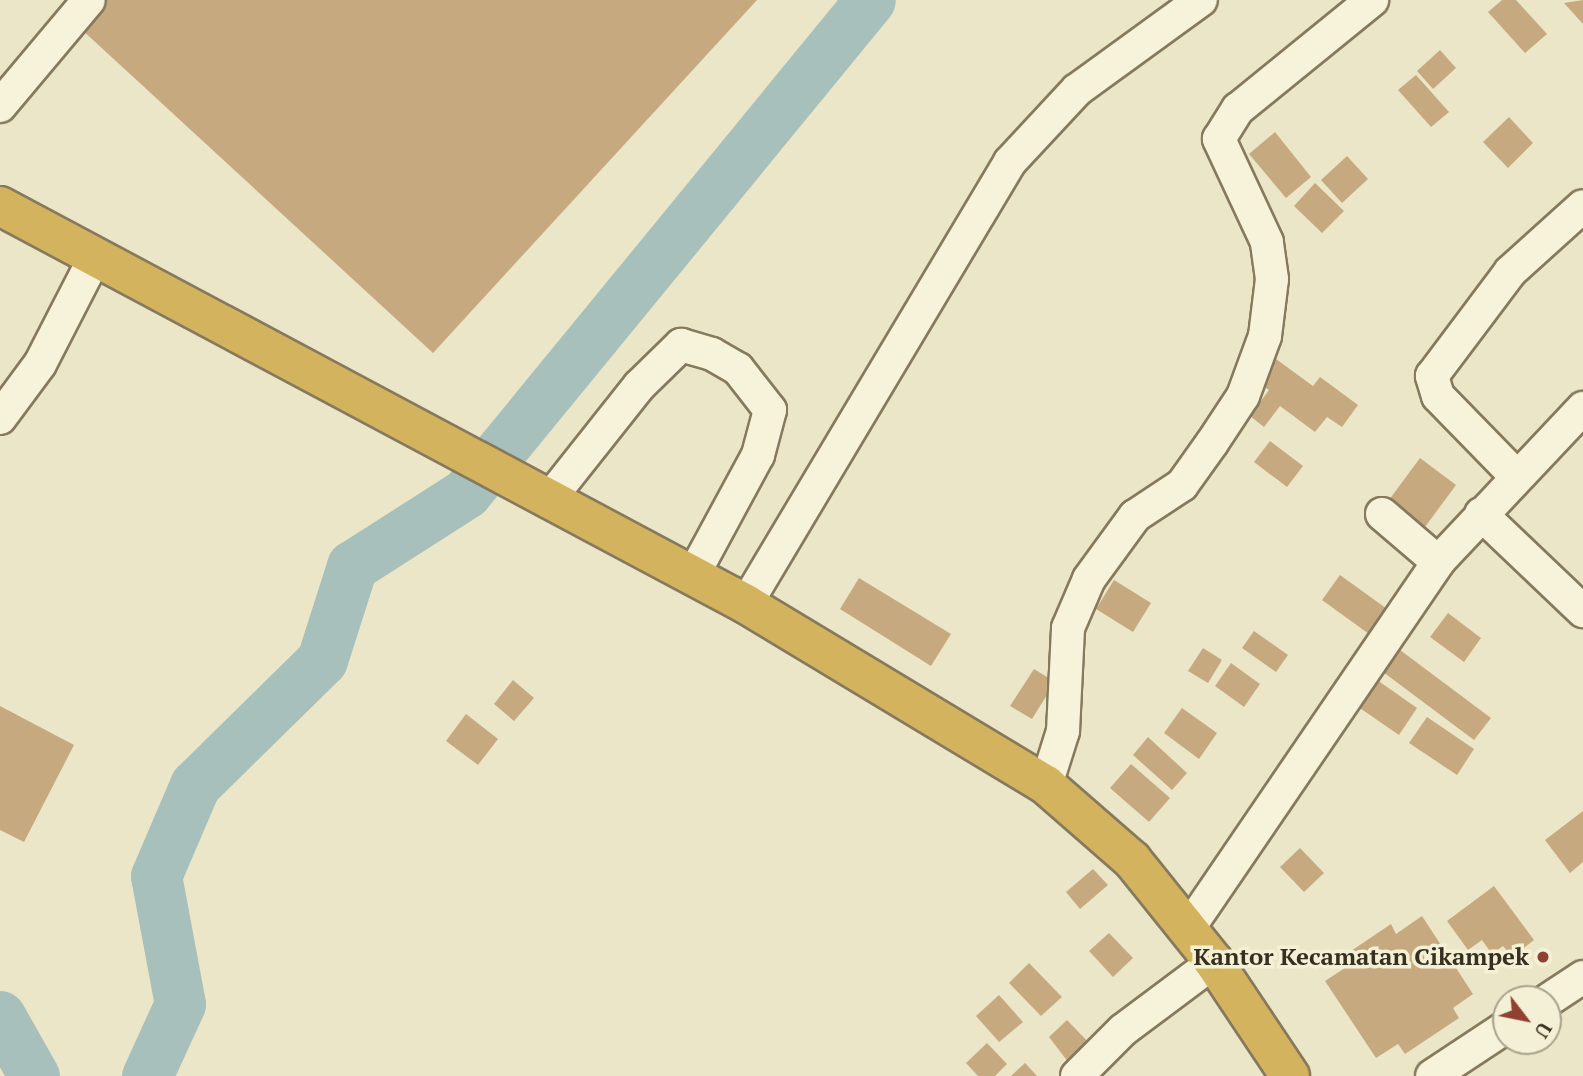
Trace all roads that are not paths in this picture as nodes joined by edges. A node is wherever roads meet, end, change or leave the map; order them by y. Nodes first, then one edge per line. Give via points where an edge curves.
1 (89, 0) edge
2 (1201, 0) edge
3 (1372, 0) edge
4 (0, 106) edge
5 (0, 206) edge
6 (1583, 206) edge
7 (94, 259) junction
8 (1583, 408) edge
9 (0, 418) edge
10 (1516, 475) junction
11 (535, 489) junction
12 (1382, 514) dead end
13 (1481, 514) junction
14 (1438, 562) junction
15 (693, 575) junction
16 (746, 604) junction
17 (1583, 611) edge
18 (1046, 785) junction
19 (1188, 929) junction
20 (1214, 962) junction
21 (1583, 977) edge
22 (1562, 991) edge
23 (1492, 1037) edge
24 (1436, 1075) edge
25 (1077, 1076) edge
26 (1290, 1076) edge

1 - 4 street
2 - 16 street via 1077,90 1010,162
3 - 18 street via 1238,109 1219,139 1267,242 1272,279 1265,336 1243,396 1182,485 1135,516 1089,579 1068,628 1063,731
5 - 7 highway
6 - 10 street via 1510,272 1436,363 1432,376 1438,396
7 - 9 street via 40,364
7 - 11 highway
8 - 10 street
10 - 13 street
11 - 15 highway
11 - 15 street via 681,345 712,354 738,369 770,410 758,455
12 - 14 street
13 - 14 street
13 - 17 street
14 - 19 street
15 - 16 highway
16 - 18 highway
18 - 19 highway via 1132,860
19 - 20 highway
20 - 25 street via 1123,1030
20 - 26 highway
21 - 22 street
23 - 24 street

